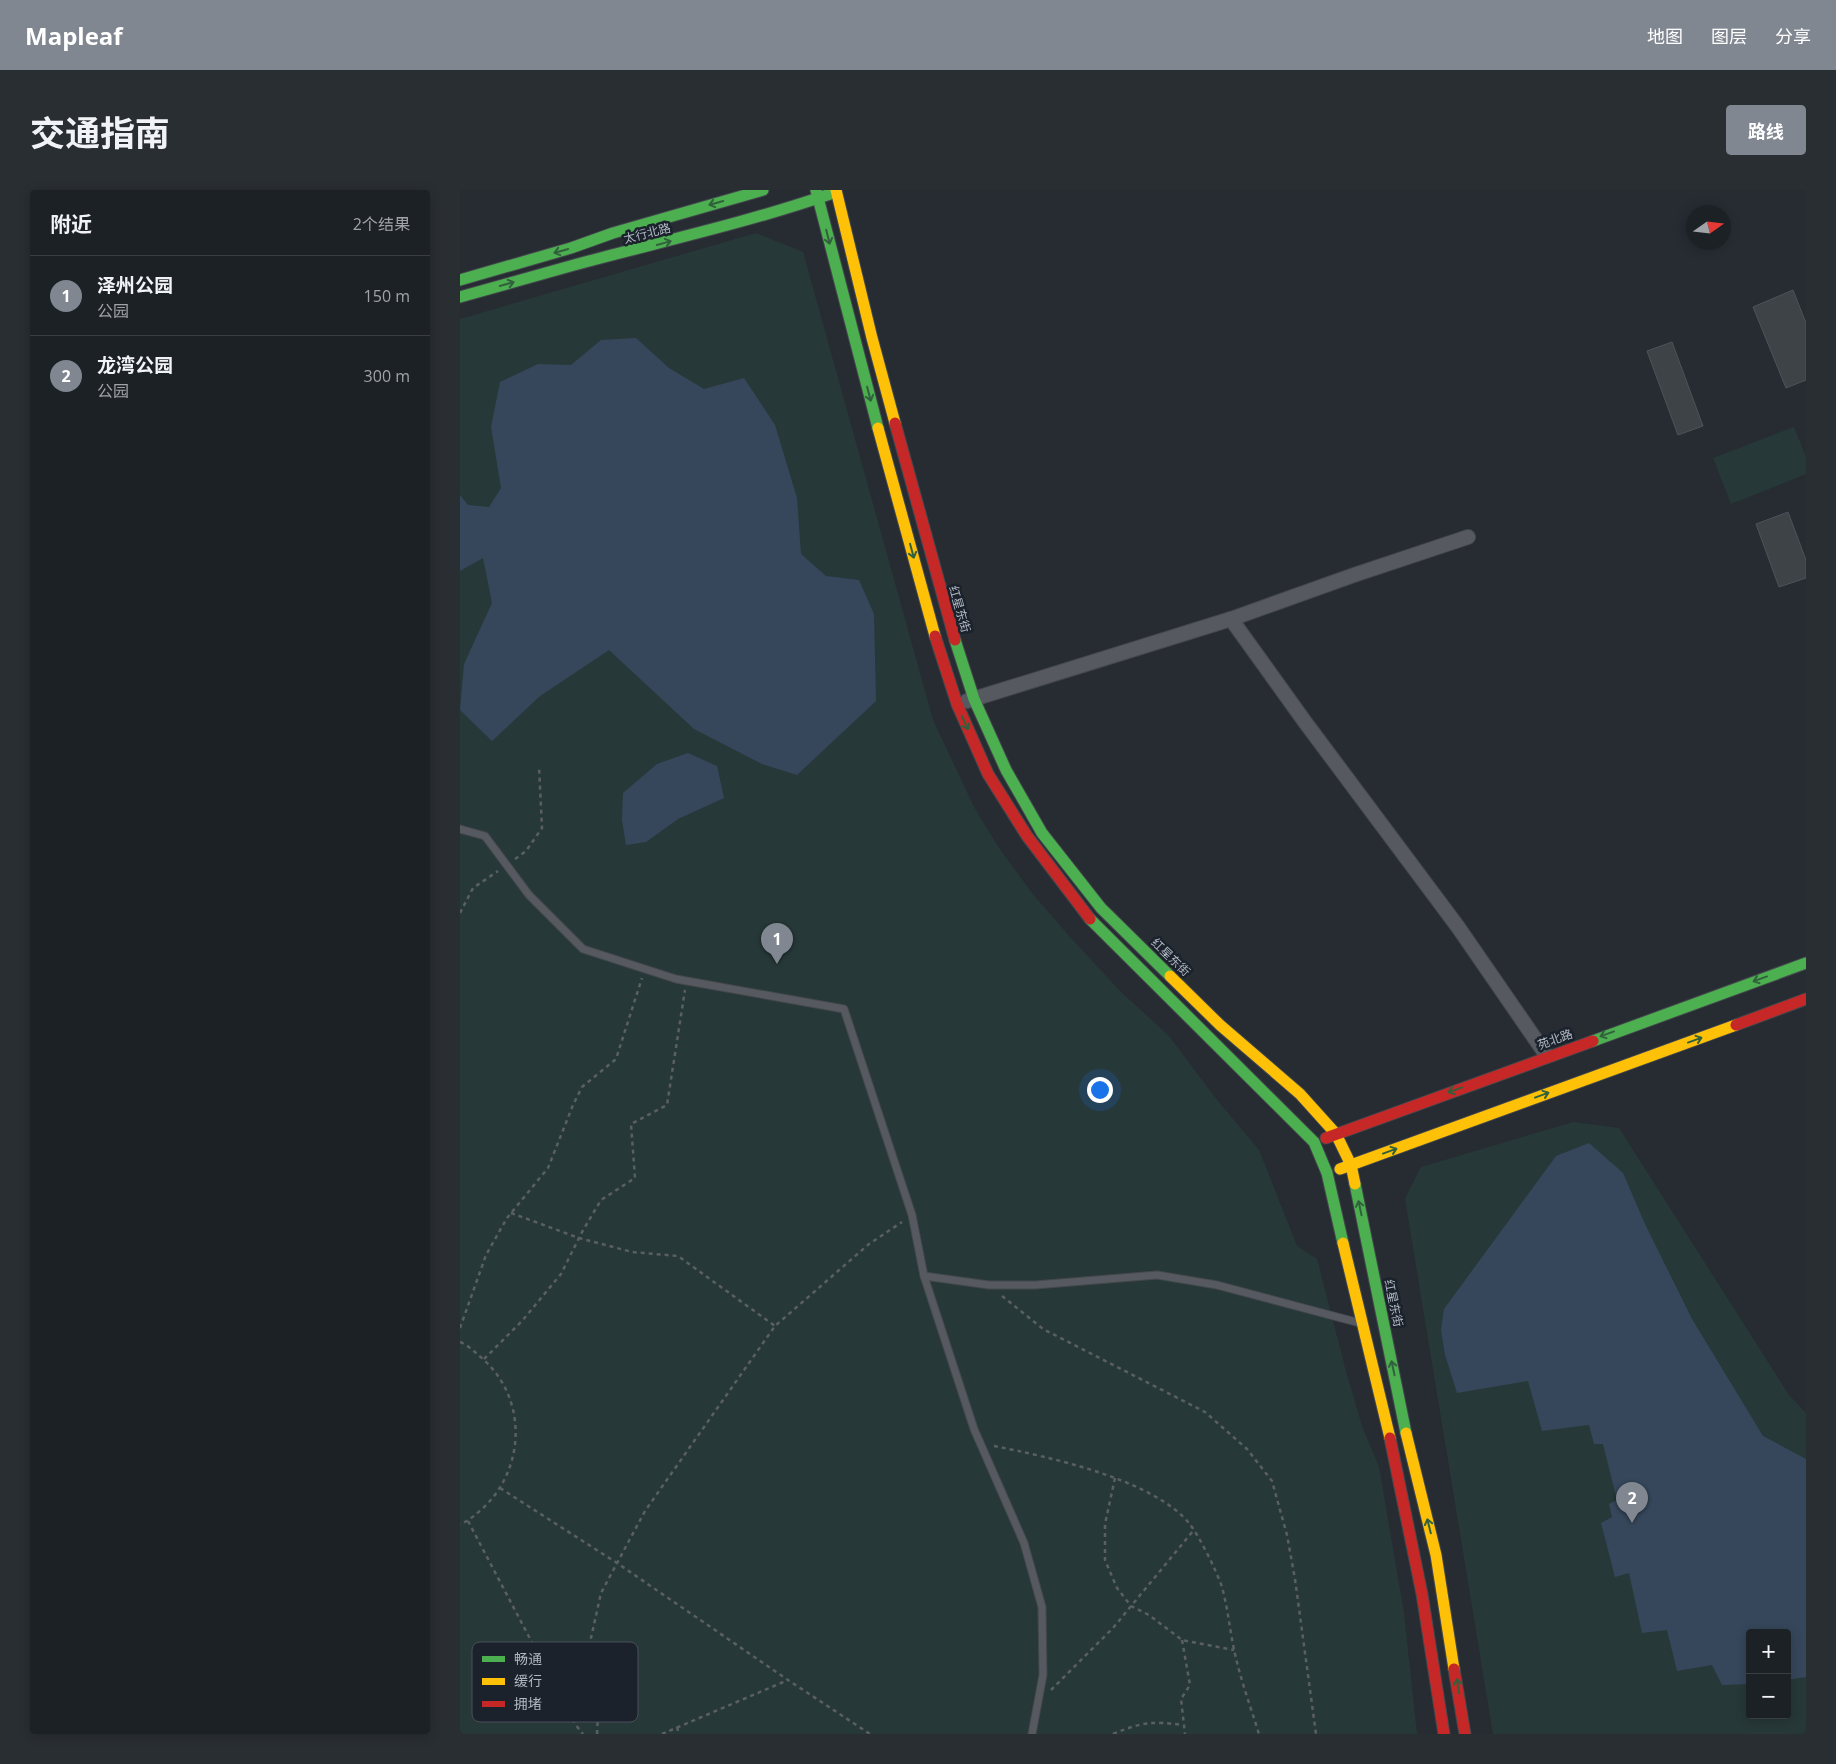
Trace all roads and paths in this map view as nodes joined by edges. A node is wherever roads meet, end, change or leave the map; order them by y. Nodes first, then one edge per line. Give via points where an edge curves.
1 (763, 190) edge
2 (837, 190) edge
3 (817, 194) edge
4 (460, 280) edge
5 (460, 297) edge
6 (1468, 537) dead end
7 (1232, 620) junction
8 (974, 699) junction
9 (957, 704) junction
10 (539, 766) dead end
11 (460, 829) edge
12 (506, 865) junction
13 (460, 913) edge
14 (1806, 963) edge
15 (644, 969) junction
16 (686, 981) junction
17 (1806, 999) edge
18 (1547, 1056) junction
19 (1336, 1134) junction
20 (1314, 1142) junction
21 (1351, 1165) junction
22 (1327, 1173) junction
23 (511, 1213) junction
24 (912, 1215) junction
25 (579, 1238) junction
26 (924, 1276) junction
27 (989, 1285) junction
28 (1363, 1324) junction
29 (775, 1326) junction
30 (460, 1328) edge
31 (460, 1342) edge
32 (484, 1359) junction
33 (980, 1443) junction
34 (1115, 1478) junction
35 (500, 1488) junction
36 (468, 1521) junction
37 (460, 1524) edge
38 (1193, 1530) junction
39 (617, 1563) junction
40 (1131, 1606) junction
41 (1182, 1640) junction
42 (532, 1642) edge
43 (590, 1642) edge
44 (1234, 1650) junction
45 (788, 1680) junction
46 (1038, 1703) junction
47 (574, 1722) edge
48 (1183, 1724) junction
49 (677, 1728) junction
50 (583, 1734) edge
51 (662, 1734) edge
52 (679, 1734) edge
53 (870, 1734) edge
54 (1032, 1734) edge
55 (1113, 1734) edge
56 (1185, 1734) edge
57 (1259, 1734) edge
58 (1316, 1734) edge
59 (1444, 1734) edge
60 (1465, 1734) edge

1 -> 4 main road, 太行北路
2 - 3 main road, 太行北路
2 - 8 main road, 红星东街 via 875,348 947,616
5 -> 3 main road, 太行北路 via 665,243
3 -> 9 main road via 928,610
6 - 7 street
7 - 8 street
7 - 18 street via 1458,927
8 - 9 street
8 - 19 main road, 红星东街 via 1006,770 1042,833 1101,908 1220,1025 1300,1094
9 -> 20 main road via 988,774 1027,836 1085,914
10 - 12 path via 542,828 526,851
11 - 12 lane via 485,836
12 - 13 path via 473,888
12 - 15 lane via 529,895 583,949
14 -> 18 main road, 苑北路
15 - 16 lane
15 - 23 path via 616,1059 582,1087 548,1168
16 - 24 lane via 844,1009
16 - 25 path via 667,1105 631,1124 635,1178 601,1200
21 -> 17 main road
18 -> 19 main road, 苑北路
19 - 20 main road, 苑北路
19 - 21 main road, 红星东街
20 - 22 main road
21 - 22 main road
60 -> 21 main road, 红星东街 via 1436,1555 1405,1428
22 - 28 main road
23 - 25 path
23 - 30 path via 486,1255
24 - 26 lane
24 - 29 path via 869,1244
25 - 29 path via 632,1252 678,1256
25 - 32 path via 562,1274
26 - 27 lane
26 - 33 lane
27 - 28 lane via 1035,1285 1156,1275 1217,1285
27 - 58 path via 1043,1329 1205,1412 1247,1449 1272,1482 1295,1579
28 - 59 main road via 1422,1594
29 - 39 path via 645,1511
31 - 32 path
32 - 35 path via 509,1395 517,1430 512,1466
33 - 34 path via 1041,1455
33 - 46 lane via 1024,1542 1042,1607 1043,1675
34 - 38 path via 1162,1500
34 - 40 path via 1105,1524 1105,1560 1117,1588
35 - 36 path via 495,1497
35 - 39 path
36 - 37 path
36 - 42 path
38 - 40 path
38 - 44 path via 1221,1587
39 - 43 path via 601,1593
39 - 45 path
40 - 41 path via 1150,1614
40 - 46 path
41 - 44 path
41 - 48 path via 1190,1686 1181,1699
44 - 57 path
45 - 49 path
45 - 53 path
46 - 54 lane
47 - 50 path
48 - 55 path via 1153,1721
48 - 56 path
49 - 51 path
49 - 52 path

